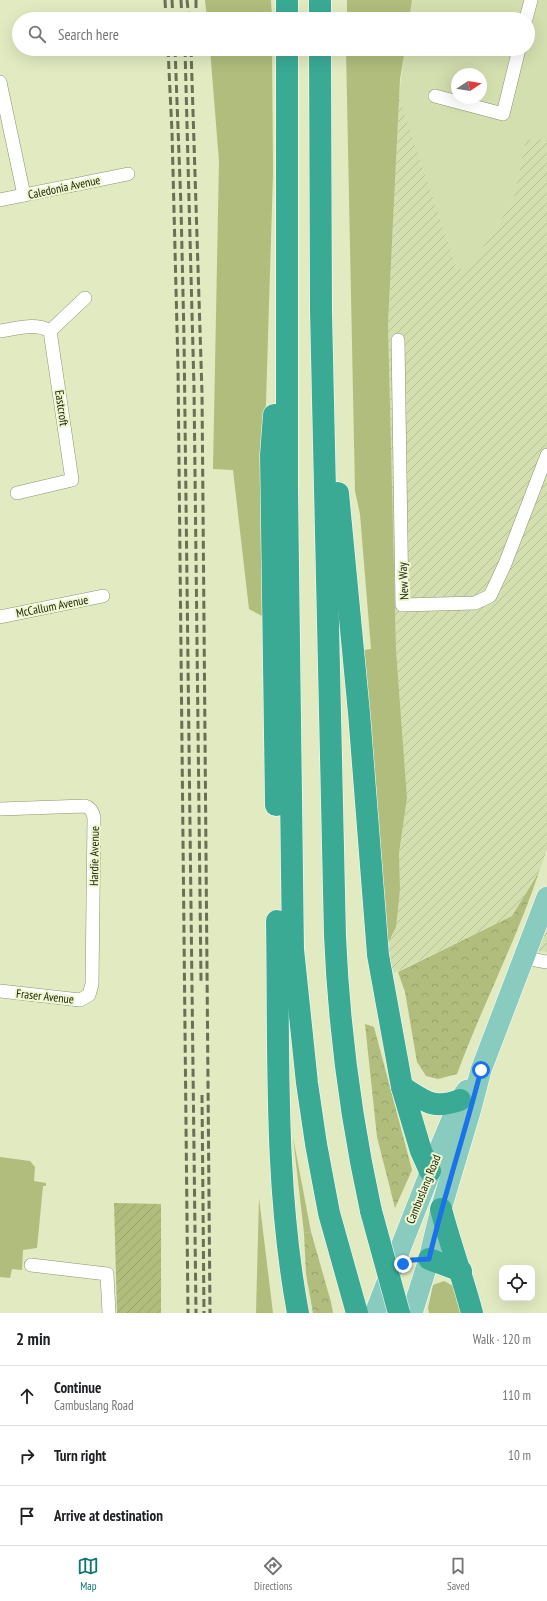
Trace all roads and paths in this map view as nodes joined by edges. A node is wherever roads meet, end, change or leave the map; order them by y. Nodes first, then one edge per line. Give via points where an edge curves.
1 (287, 0) edge
2 (320, 0) edge
3 (531, 0) edge
4 (287, 12) edge
5 (320, 12) edge
6 (528, 12) edge
7 (287, 56) edge
8 (320, 56) edge
9 (517, 56) edge
10 (0, 82) edge
11 (435, 96) dead end
12 (128, 174) dead end
13 (24, 195) junction
14 (0, 200) edge
15 (287, 228) junction
16 (85, 298) dead end
17 (321, 311) junction
18 (0, 331) edge
19 (50, 331) junction
20 (398, 340) dead end
21 (547, 455) edge
22 (17, 493) dead end
23 (103, 596) dead end
24 (0, 617) edge
25 (0, 810) edge
26 (547, 897) edge
27 (525, 958) junction
28 (547, 962) edge
29 (0, 991) edge
30 (89, 995) joint
31 (481, 1070) junction
32 (402, 1087) junction
33 (460, 1100) junction
34 (430, 1171) junction
35 (441, 1209) junction
36 (429, 1259) junction
37 (31, 1264) dead end
38 (461, 1271) junction
39 (388, 1281) junction
40 (109, 1313) edge
41 (298, 1313) edge
42 (356, 1313) edge
43 (375, 1313) edge
44 (399, 1313) edge
45 (412, 1313) edge
46 (472, 1313) edge

1 - 4 highway
2 - 5 highway
3 - 6 street
7 - 15 highway
8 - 17 highway
9 - 11 street via 503,114
10 - 13 street
12 - 13 street, Caledonia Avenue
13 - 14 street, Caledonia Avenue
15 - 41 highway via 271,455 280,1145 287,1235
15 - 42 highway via 287,488 293,949 316,1144 329,1213
16 - 19 street
17 - 32 highway via 359,713 378,955
17 - 44 highway, bridge via 337,991 352,1118 371,1211
18 - 19 street via 36,326
19 - 22 street, Eastcroft via 72,480
20 - 21 street, New Way via 402,605 475,603 490,596
23 - 24 street, McCallum Avenue
25 - 30 street, Hardie Avenue via 78,806 89,808 93,812 92,984
26 - 27 main road, Cambuslang Road
27 - 28 street
27 - 31 main road, Cambuslang Road
29 - 30 street, Fraser Avenue via 80,1000
31 - 33 main road, Cambuslang Road
31 - 35 main road, Cambuslang Road
32 - 33 highway via 429,1104
32 - 34 highway via 421,1151
33 - 34 main road, Cambuslang Road
34 - 35 main road
34 - 39 main road, Cambuslang Road
35 - 36 main road, Cambuslang Road
35 - 38 highway via 451,1250
36 - 38 highway
36 - 39 main road via 412,1260 403,1264
36 - 45 main road, Cambuslang Road
37 - 40 street via 107,1274
38 - 46 highway
39 - 43 main road, Cambuslang Road

